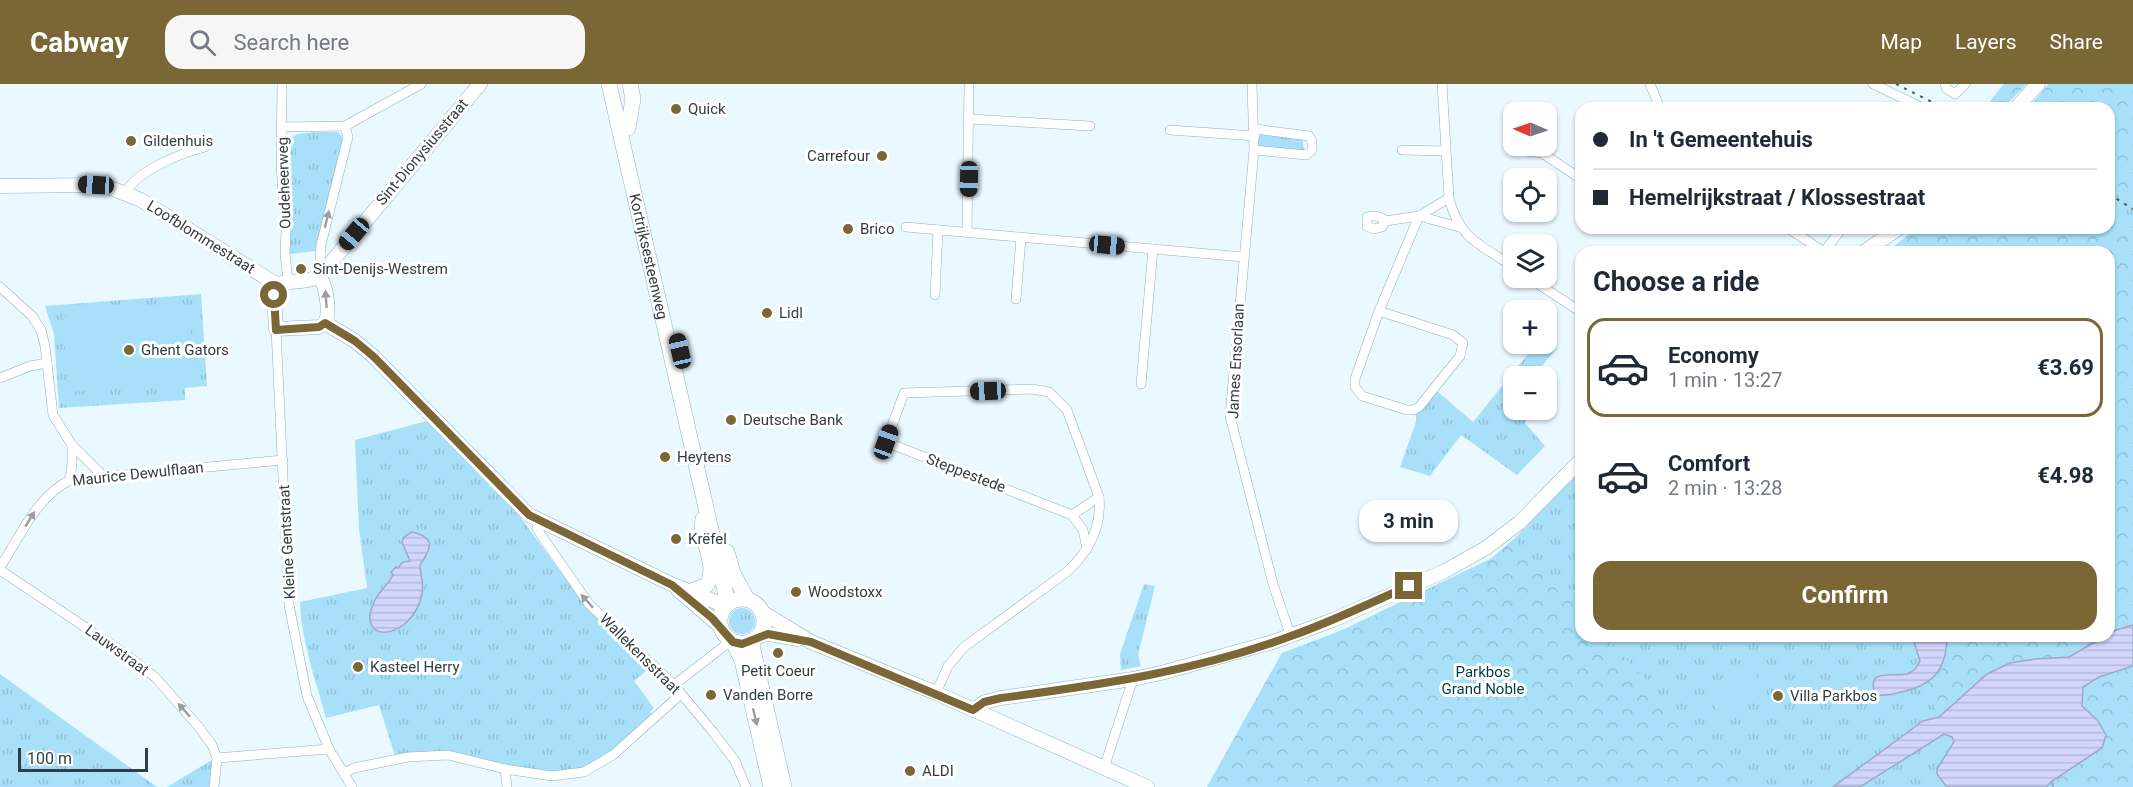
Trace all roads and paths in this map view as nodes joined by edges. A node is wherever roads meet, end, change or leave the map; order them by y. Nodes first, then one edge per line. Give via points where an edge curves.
1 (282, 84) edge
2 (421, 84) edge
3 (480, 84) edge
4 (609, 84) edge
5 (618, 84) edge
6 (630, 84) edge
7 (969, 84) edge
8 (1252, 84) edge
9 (1442, 84) edge
10 (1873, 84) edge
11 (1945, 84) edge
12 (1965, 84) edge
13 (2038, 84) edge
14 (1653, 85) edge
15 (1658, 102) edge
16 (1910, 102) edge
17 (2022, 102) edge
18 (970, 119) junction
19 (345, 126) junction
20 (1090, 126) dead end
21 (282, 127) junction
22 (628, 128) junction
23 (1170, 130) dead end
24 (1255, 133) junction
25 (205, 147) dead end
26 (1254, 150) junction
27 (1402, 150) dead end
28 (1445, 152) junction
29 (1546, 156) edge
30 (1575, 175) edge
31 (0, 186) edge
32 (125, 193) junction
33 (1449, 198) junction
34 (1419, 216) junction
35 (1385, 221) dead end
36 (906, 227) dead end
37 (1459, 227) junction
38 (938, 230) junction
39 (967, 232) junction
40 (1797, 234) edge
41 (1890, 234) edge
42 (1021, 238) junction
43 (1815, 246) edge
44 (1873, 246) edge
45 (1153, 249) junction
46 (1243, 257) junction
47 (1503, 260) edge
48 (319, 277) junction
49 (282, 283) junction
50 (0, 287) edge
51 (1544, 288) edge
52 (935, 295) dead end
53 (1016, 299) dead end
54 (1575, 308) edge
55 (1378, 311) junction
56 (325, 323) junction
57 (276, 330) junction
58 (47, 363) junction
59 (2, 375) edge
60 (1141, 384) dead end
61 (72, 445) junction
62 (283, 460) junction
63 (1575, 466) edge
64 (104, 477) junction
65 (70, 480) junction
66 (1099, 497) junction
67 (706, 505) junction
68 (1072, 515) junction
69 (538, 521) junction
70 (1087, 549) junction
71 (0, 569) edge
72 (672, 585) junction
73 (692, 591) junction
74 (747, 599) junction
75 (727, 605) junction
76 (762, 612) junction
77 (720, 626) junction
78 (1291, 637) junction
79 (755, 639) junction
80 (731, 641) junction
81 (811, 642) junction
82 (1133, 679) junction
83 (674, 685) junction
84 (936, 693) junction
85 (681, 694) junction
86 (973, 710) junction
87 (329, 749) junction
88 (217, 758) junction
89 (1104, 768) junction
90 (505, 769) junction
91 (344, 773) junction
92 (214, 787) edge
93 (352, 787) edge
94 (507, 787) edge
95 (746, 787) edge
96 (771, 787) edge
97 (784, 787) edge
98 (1147, 787) edge

1 - 21 street, Oudeheerweg
2 - 19 street
3 - 48 street, Sint-Dionysiusstraat
4 - 67 main road, Kortrijksesteenweg
5 - 22 main road, Kortrijksesteenweg
6 - 22 main road via 633,99
7 - 18 street
8 - 24 street, James Ensorlaan
9 - 28 street
10 - 16 street
11 - 12 street via 1955,94
13 - 17 street
14 - 15 street
18 - 20 street
18 - 39 street
19 - 21 street
48 -> 19 street via 321,245 348,137
21 - 49 street, Oudeheerweg via 286,231
22 - 74 main road, Kortrijksesteenweg via 729,561
23 - 24 street
24 - 26 street, James Ensorlaan
24 - 26 street via 1309,136 1312,150 1306,155
25 - 32 street via 135,179
26 - 46 street, James Ensorlaan
27 - 28 street
28 - 33 street
29 - 30 street
31 - 32 street, Loofblommestraat via 74,184
32 - 49 street, Loofblommestraat
33 - 34 street
33 - 37 street
34 - 35 street
34 - 37 street
34 - 55 street
36 - 38 street
37 - 47 street
38 - 39 street
38 - 52 street
39 - 42 street
40 - 43 street
41 - 44 street
42 - 45 street
42 - 53 street
45 - 46 street
45 - 60 street
46 - 78 street, James Ensorlaan via 1230,416 1273,584
48 - 49 street
56 -> 48 street via 325,286
49 - 57 street via 274,295
50 - 58 street via 32,316 41,330
51 - 54 street
55 - 55 street via 1453,335 1463,344 1460,356 1413,410 1362,396 1355,387
56 - 57 street via 319,327
56 - 69 street via 374,357
57 - 62 street, Kleine Gentstraat
58 - 59 street
58 - 61 street via 53,415
61 - 64 street
61 - 65 street
62 - 64 street, Maurice Dewulflaan
62 - 87 street, Kleine Gentstraat via 289,605 307,696
63 - 78 street via 1519,523 1486,549 1445,571
64 - 65 street, Maurice Dewulflaan
71 -> 65 street, Maurice Dewulflaan via 42,501
66 - 68 street
66 - 68 street, Steppestede via 1067,410 1049,392 1032,389 904,393 886,442
66 - 70 street, Steppestede via 1096,531
67 - 73 main road via 702,527 712,576 707,585
67 - 75 main road, Kortrijksesteenweg
68 - 70 street via 1083,530
69 - 72 street
83 -> 69 street, Wallekensstraat via 581,594 541,535
70 - 84 street, Steppestede via 1068,571 964,647 948,666
88 -> 71 street, Lauwstraat via 198,726 140,664
72 - 73 street
72 - 77 street
73 - 75 street
74 - 75 main road
74 - 76 main road
75 - 77 main road
76 - 79 main road via 764,628
76 - 81 street
77 - 80 main road
78 - 82 street
79 - 80 main road via 742,644
79 - 81 street via 768,634
79 - 97 main road
80 - 83 street
80 -> 96 main road via 742,660
81 - 84 street
82 - 86 street via 1001,698 984,702
82 - 89 street
83 - 85 street, Wallekensstraat
84 - 86 street
85 - 90 street via 613,755 584,772 552,776
85 - 95 street, Wallekensstraat via 735,761
86 - 89 street
87 - 88 street
87 - 91 street, Kleine Gentstraat
88 - 92 street
89 - 98 street
90 - 91 street via 448,755 408,757
90 - 94 street
91 - 93 street, Kleine Gentstraat

